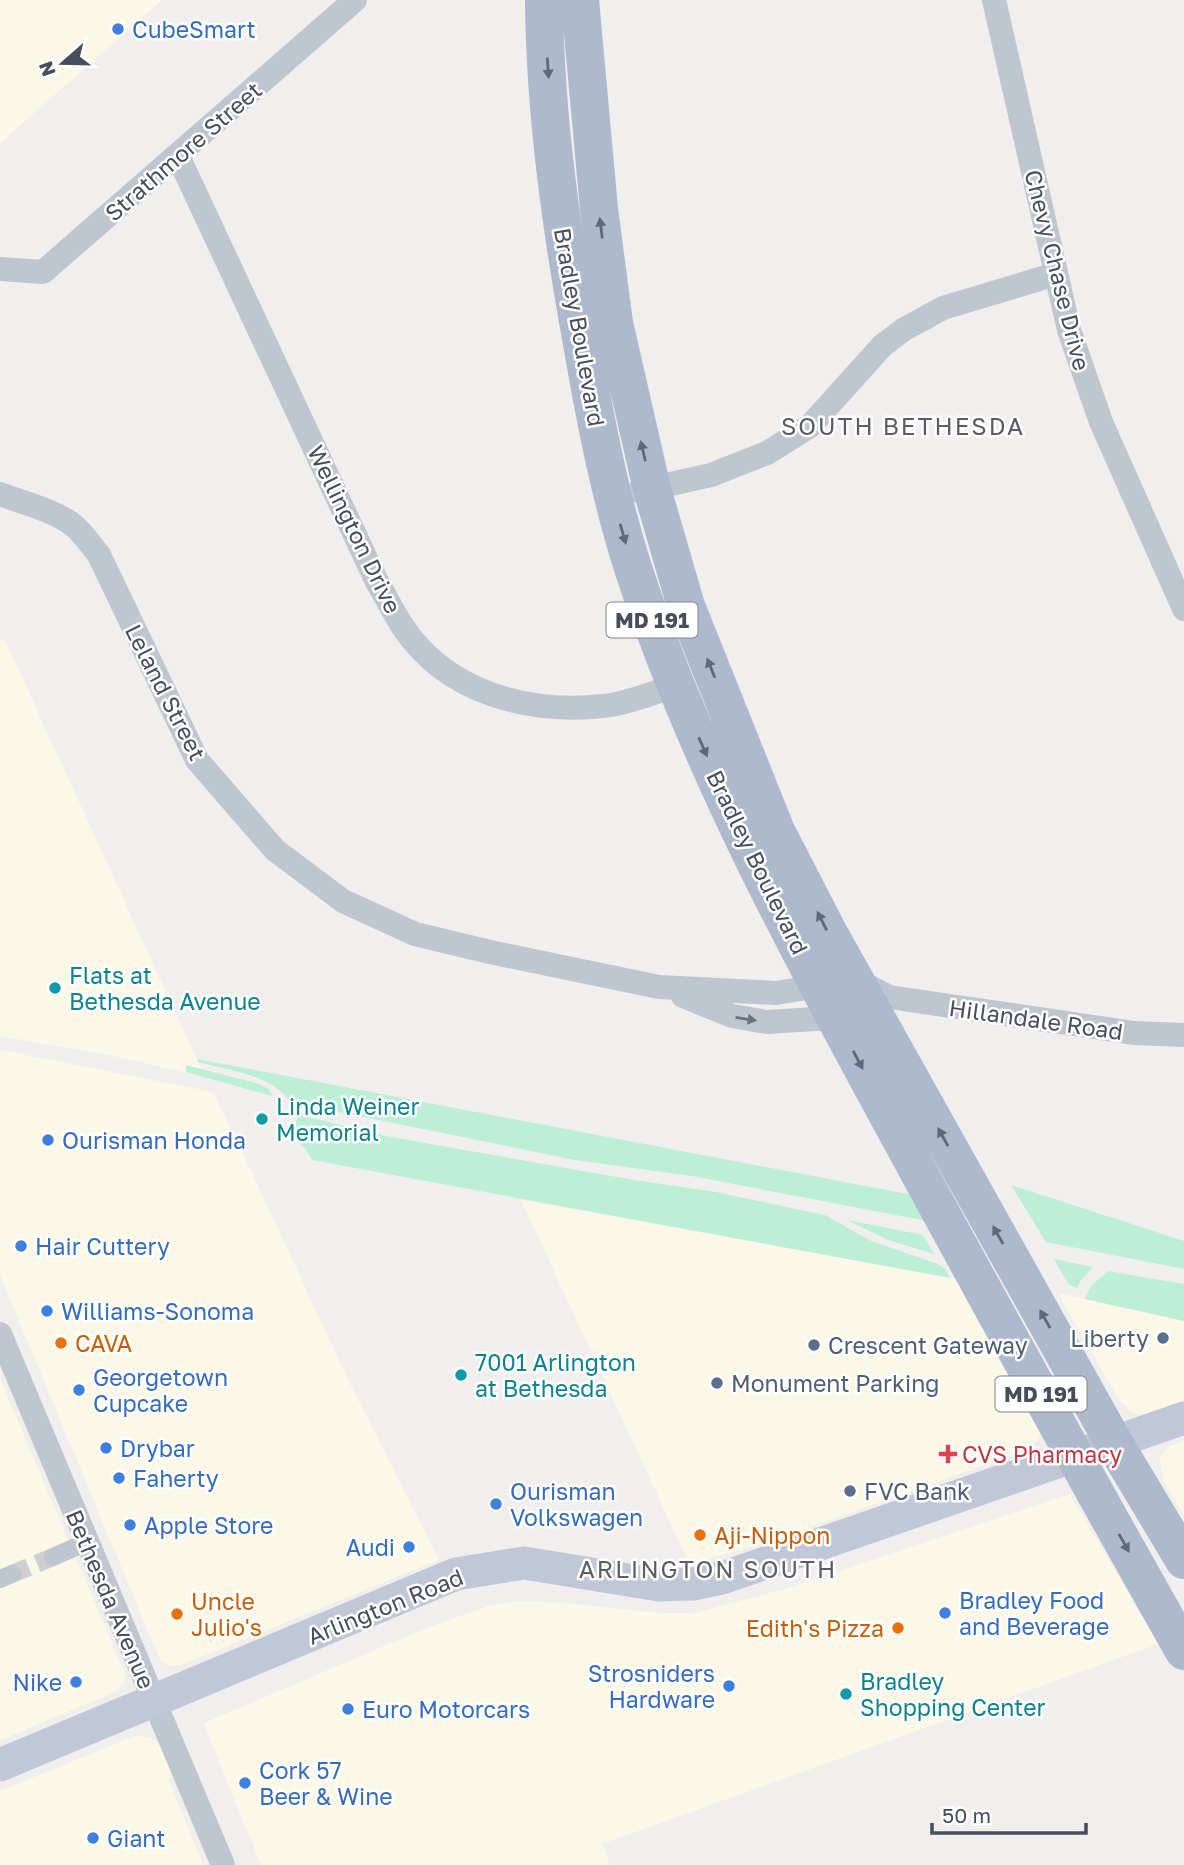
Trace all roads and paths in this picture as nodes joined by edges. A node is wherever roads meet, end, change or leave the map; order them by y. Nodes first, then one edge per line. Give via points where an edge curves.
1 (355, 0) edge
2 (544, 0) edge
3 (579, 0) edge
4 (994, 0) edge
5 (178, 156) junction
6 (0, 269) edge
7 (1056, 274) junction
8 (652, 489) junction
9 (0, 494) edge
10 (611, 494) junction
11 (1184, 609) edge
12 (676, 686) junction
13 (659, 987) junction
14 (873, 997) junction
15 (826, 1002) junction
16 (1184, 1035) edge
17 (0, 1334) edge
18 (1184, 1418) edge
19 (1114, 1443) junction
20 (1076, 1456) junction
21 (87, 1542) junction
22 (53, 1557) tunnel mouth
23 (1184, 1560) edge
24 (1184, 1651) edge
25 (154, 1702) junction
26 (0, 1765) edge
27 (223, 1865) edge

1 - 5 street, Strathmore Street
2 -> 10 main road, Bradley Boulevard / MD 191 via 556,184
8 -> 3 main road, Bradley Boulevard / MD 191 via 614,323
4 - 7 street, Chevy Chase Drive
5 - 6 street, Strathmore Street via 43,272
5 - 12 street, Wellington Drive via 376,580 404,628 433,661 475,689 508,701 552,708 606,706
7 - 8 street via 943,308 882,346 810,426 767,453 711,475
7 - 11 street, Chevy Chase Drive via 1069,330 1101,422
8 - 10 street
14 -> 8 main road, Bradley Boulevard / MD 191 via 827,930 776,831 686,606
9 - 13 street, Leland Street via 60,517 85,537 99,555 197,760 275,850 343,901 415,933
10 -> 12 main road, Bradley Boulevard / MD 191
12 -> 15 main road, Bradley Boulevard / MD 191 via 753,862
13 - 15 street, Leland Street via 776,993
13 -> 15 street, Leland Street via 732,1016 768,1022
14 - 15 street, Leland Street
14 - 15 street, Leland Street
14 - 16 street, Hillandale Road via 1134,1033
19 -> 14 main road, Bradley Boulevard / MD 191
15 -> 20 main road, Bradley Boulevard / MD 191
17 - 21 street, Bethesda Avenue
18 - 19 main road, Arlington Road
19 - 20 main road, Arlington Road
19 - 23 main road, Bradley Boulevard / MD 191
20 -> 24 main road, Bradley Boulevard / MD 191
20 - 25 main road, Arlington Road via 722,1578 693,1584 659,1585 524,1563 456,1574
21 - 22 street
21 - 25 street, Bethesda Avenue
25 - 26 main road, Arlington Road
25 - 27 street, Bethesda Avenue

